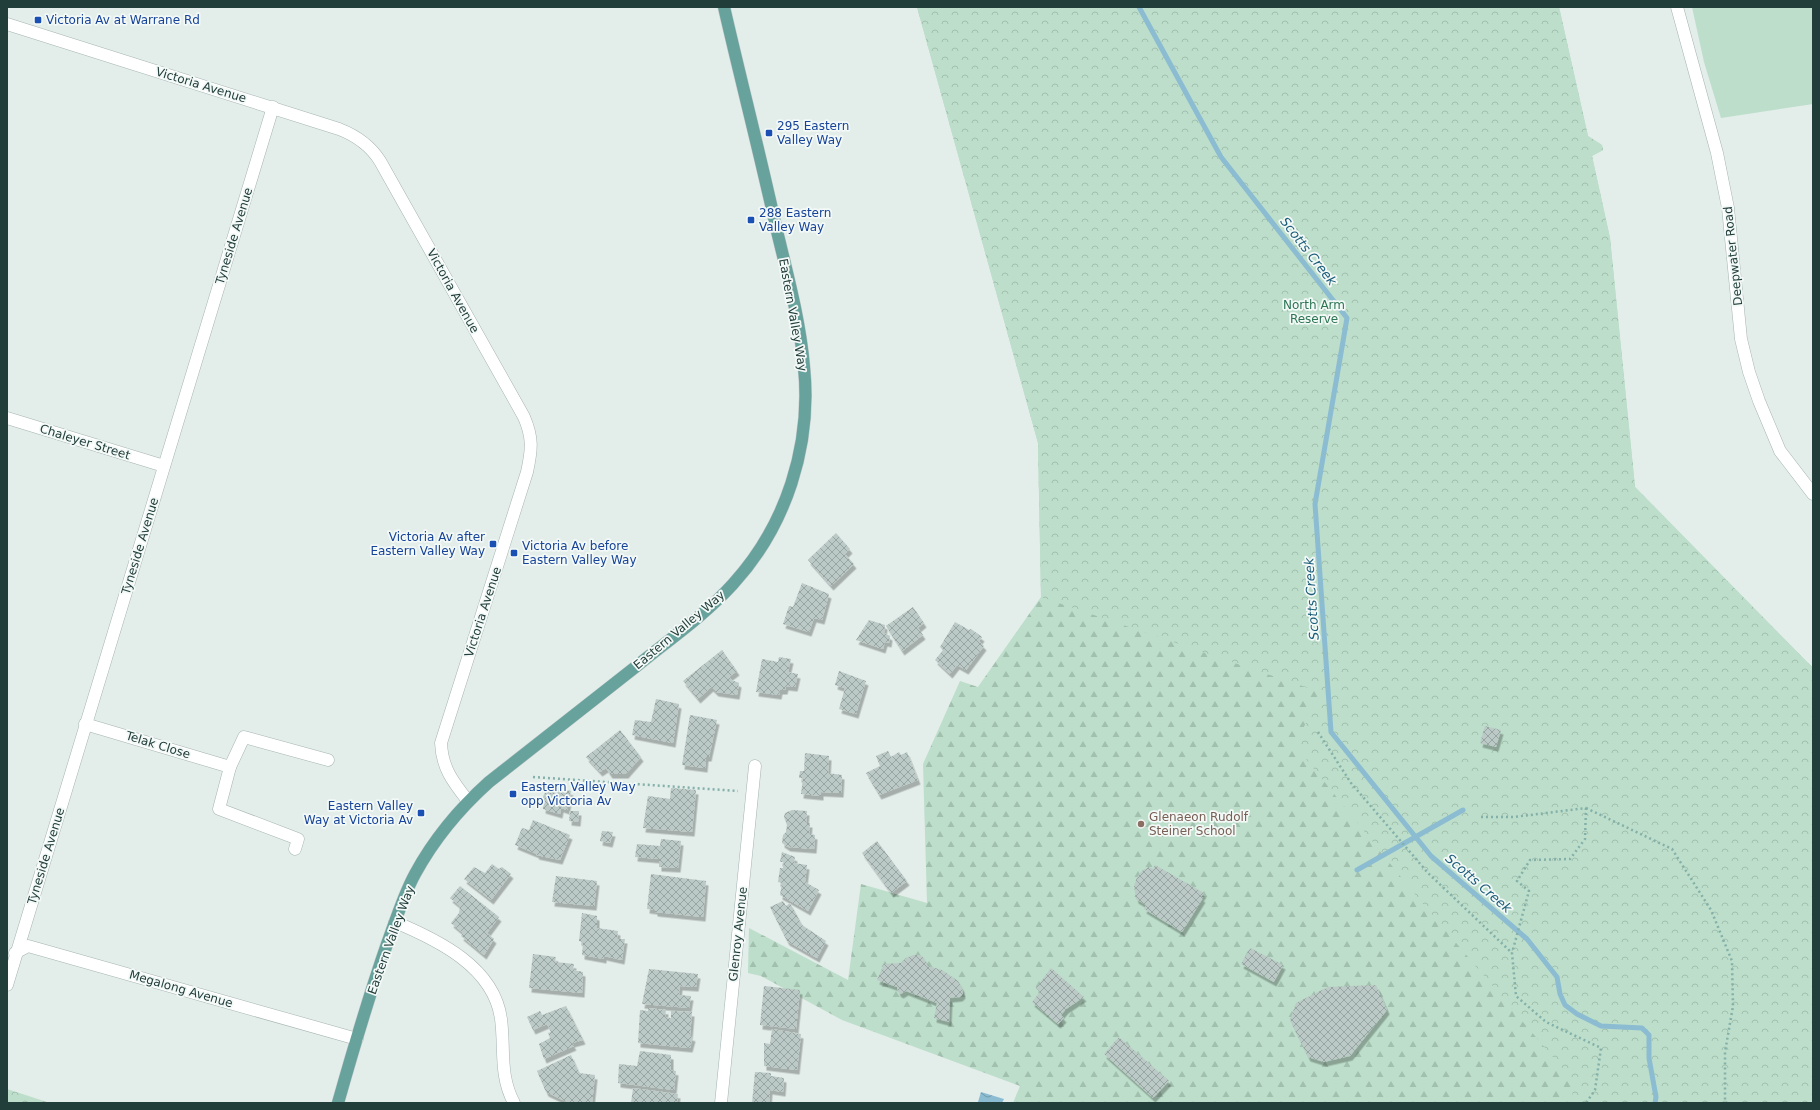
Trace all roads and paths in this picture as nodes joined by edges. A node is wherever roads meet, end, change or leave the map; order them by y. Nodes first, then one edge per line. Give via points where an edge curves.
1 (724, 7) edge
2 (1677, 7) edge
3 (7, 24) edge
4 (273, 107) junction
5 (7, 418) edge
6 (164, 466) junction
7 (1813, 494) edge
8 (85, 724) junction
9 (1318, 732) dead end
10 (328, 760) dead end
11 (756, 766) dead end
12 (230, 767) junction
13 (533, 777) dead end
14 (753, 792) junction
15 (468, 801) junction
16 (1586, 808) junction
17 (1481, 817) dead end
18 (295, 849) dead end
19 (395, 922) junction
20 (1512, 953) junction
21 (12, 955) edge
22 (7, 985) edge
23 (357, 1039) junction
24 (338, 1103) edge
25 (514, 1103) edge
26 (721, 1103) edge
27 (1586, 1103) edge
28 (1725, 1103) edge

1 - 15 main road, Eastern Valley Way via 801,342 805,368 805,413 796,470 782,508 759,552 718,600
2 - 7 street, Deepwater Road via 1717,153 1728,208 1741,339 1749,372 1758,401 1780,451
3 - 4 street, Victoria Avenue
4 - 6 street, Tyneside Avenue
4 - 15 street, Victoria Avenue via 349,132 368,144 530,430 532,442 527,472 441,743 441,758 446,770
5 - 6 street, Chaleyer Street
6 - 8 street, Tyneside Avenue
8 - 12 street, Telak Close
8 - 21 street, Tyneside Avenue
9 - 20 path via 1351,784 1428,873
10 - 12 street via 244,737
11 - 14 street, Glenroy Avenue
12 - 18 street via 219,809 298,838
13 - 14 path
14 - 26 street, Glenroy Avenue
15 - 19 main road, Eastern Valley Way via 415,874
16 - 17 path via 1514,818
16 - 20 path via 1585,839 1570,859 1530,860 1517,882 1529,891
16 - 28 path via 1672,849 1711,910 1732,961 1733,1006 1724,1052
19 - 23 main road, Eastern Valley Way
19 - 25 street via 446,947 481,976 490,988 501,1019 504,1077
20 - 27 path via 1516,996 1546,1022 1602,1048 1596,1090
21 - 22 street, Tyneside Avenue
21 - 23 street, Megalong Avenue via 28,946
23 - 24 main road, Eastern Valley Way

